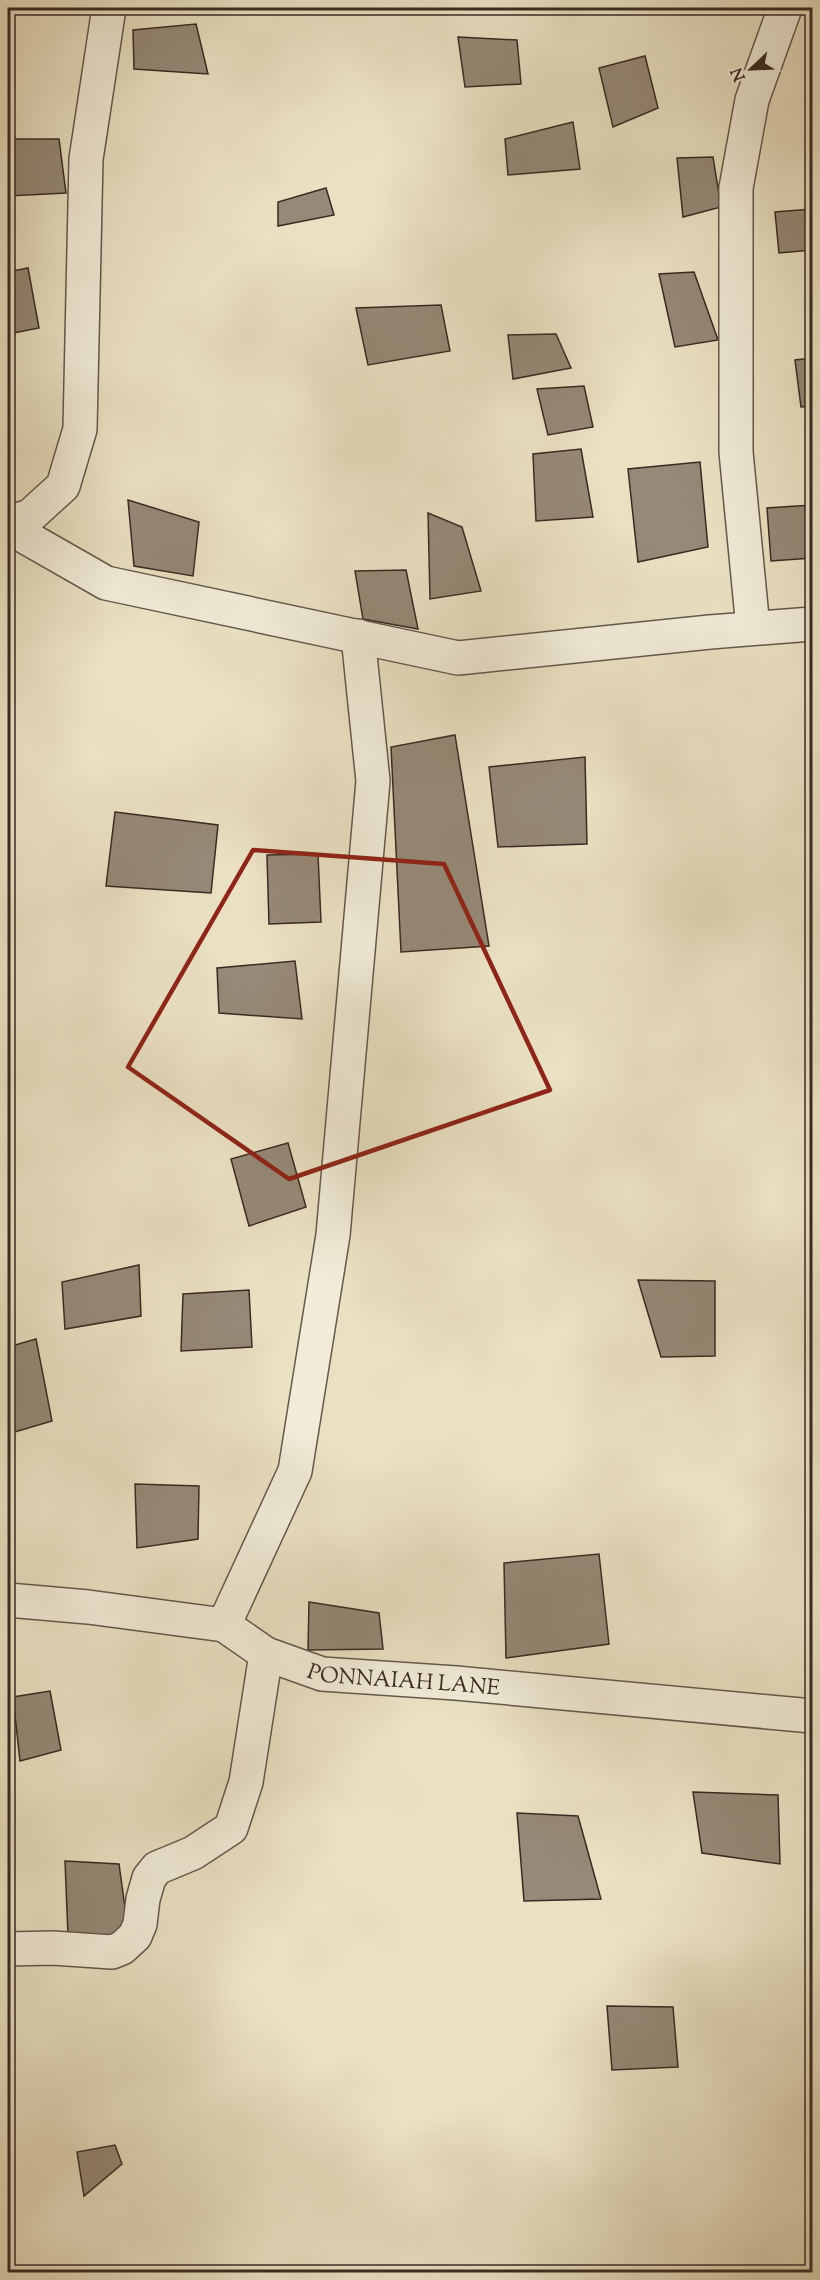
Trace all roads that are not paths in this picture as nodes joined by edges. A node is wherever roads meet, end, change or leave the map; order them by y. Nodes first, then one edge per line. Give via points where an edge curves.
1 (109, 8) edge
2 (785, 8) edge
3 (8, 525) edge
4 (813, 624) edge
5 (753, 628) junction
6 (358, 636) junction
7 (8, 1600) edge
8 (224, 1625) junction
9 (266, 1654) junction
10 (813, 1716) edge
11 (8, 1949) edge

1 - 3 street via 86,159 80,429 63,486 30,516
2 - 5 street via 752,100 736,188 736,452
3 - 6 street via 106,583
4 - 5 street
5 - 6 street via 458,658
6 - 8 street via 373,780 333,1235 295,1471
7 - 8 street, PONNAIAH LANE
8 - 9 street, PONNAIAH LANE
9 - 10 street, PONNAIAH LANE via 322,1674
9 - 11 street via 246,1782 231,1828 193,1853 157,1868 149,1878 138,1930 122,1948 112,1952

